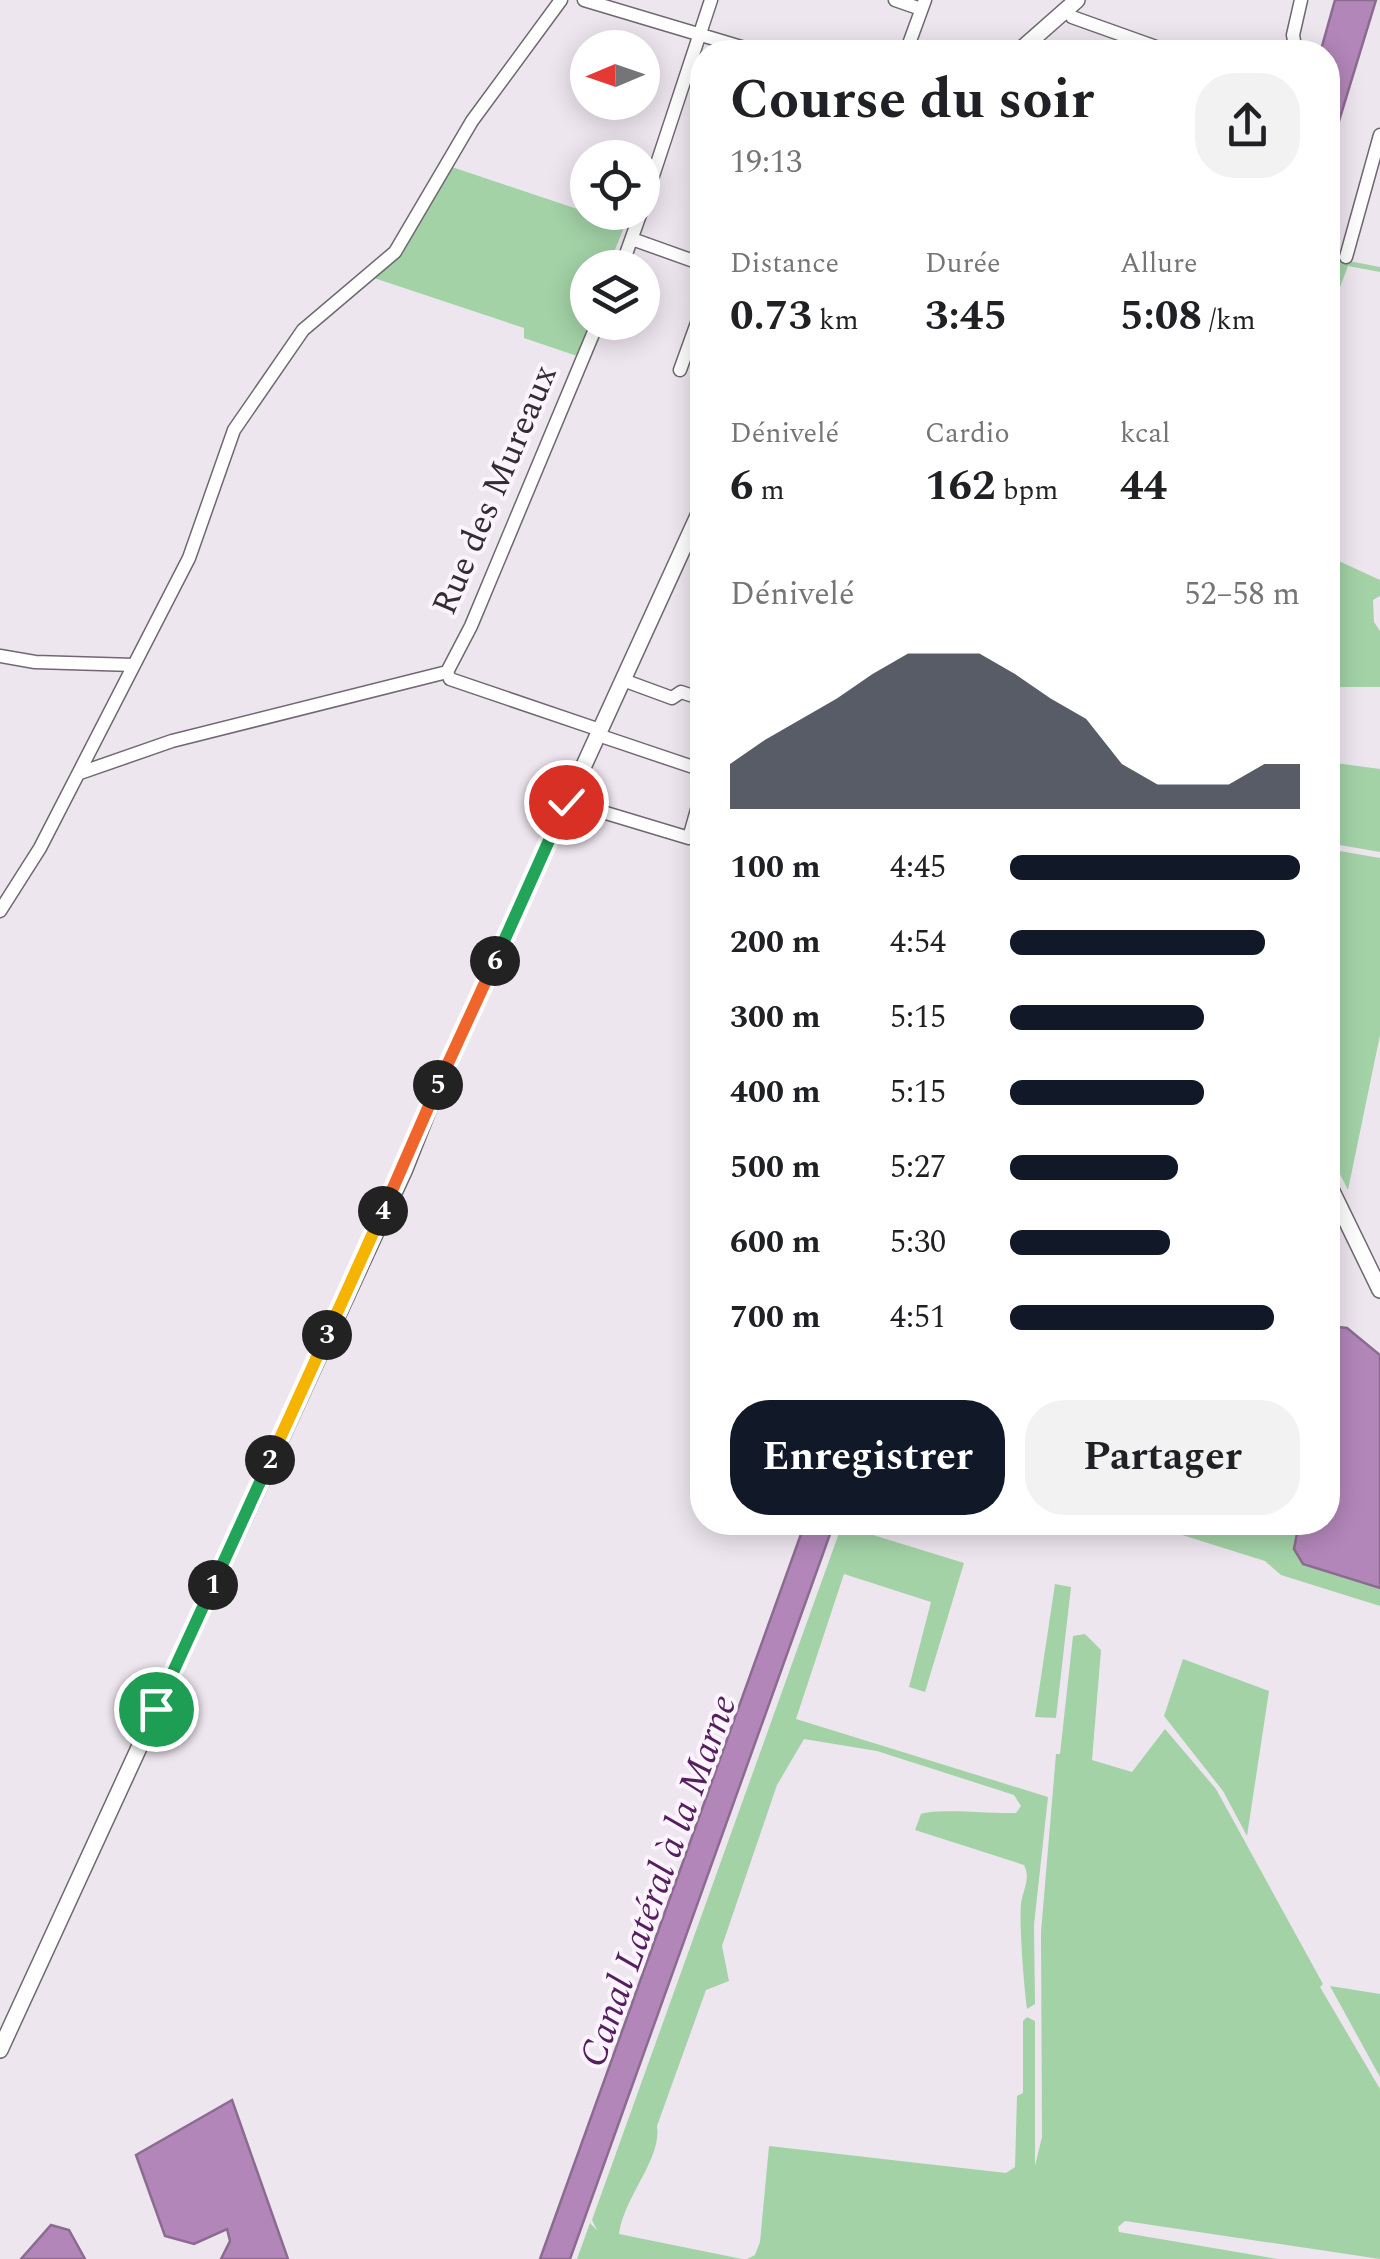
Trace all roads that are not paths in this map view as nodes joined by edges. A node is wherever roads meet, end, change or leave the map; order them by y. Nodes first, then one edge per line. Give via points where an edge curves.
1 (562, 0) edge
2 (584, 0) edge
3 (711, 0) edge
4 (895, 0) edge
5 (1077, 0) edge
6 (1089, 0) edge
7 (1301, 0) edge
8 (923, 4) edge
9 (1072, 17) junction
10 (702, 34) junction
11 (700, 40) edge
12 (721, 40) edge
13 (910, 40) edge
14 (1032, 40) edge
15 (1047, 40) edge
16 (1136, 40) edge
17 (1294, 40) edge
18 (690, 69) edge
19 (1380, 135) edge
20 (660, 158) edge
21 (635, 230) edge
22 (632, 239) junction
23 (628, 250) edge
24 (1346, 257) dead end
25 (690, 260) edge
26 (590, 340) edge
27 (690, 342) edge
28 (680, 370) dead end
29 (690, 534) edge
30 (0, 656) edge
31 (134, 664) junction
32 (449, 675) junction
33 (622, 681) junction
34 (690, 695) edge
35 (598, 732) junction
36 (690, 766) edge
37 (80, 774) junction
38 (566, 802) junction
39 (690, 838) edge
40 (0, 911) edge
41 (1340, 1208) edge
42 (1380, 1290) edge
43 (0, 2050) edge

1 - 31 street via 472,121 395,252 303,330 234,430 203,528
2 - 10 street
3 - 10 street
4 - 8 street
5 - 14 main road
6 - 9 main road
7 - 17 street
8 - 13 street
9 - 15 main road
9 - 16 street
10 - 11 street
10 - 12 street
18 - 20 street
19 - 24 street
21 - 22 street
22 - 23 street
22 - 25 street
26 - 32 street, Rue des Mureaux
27 - 28 street
29 - 33 main road
30 - 31 street
31 - 37 street
32 - 35 street
32 - 37 street via 172,741
33 - 34 street via 672,698
33 - 35 main road
35 - 36 street
35 - 38 main road
37 - 40 street
38 - 39 street
38 - 43 main road
41 - 42 main road

